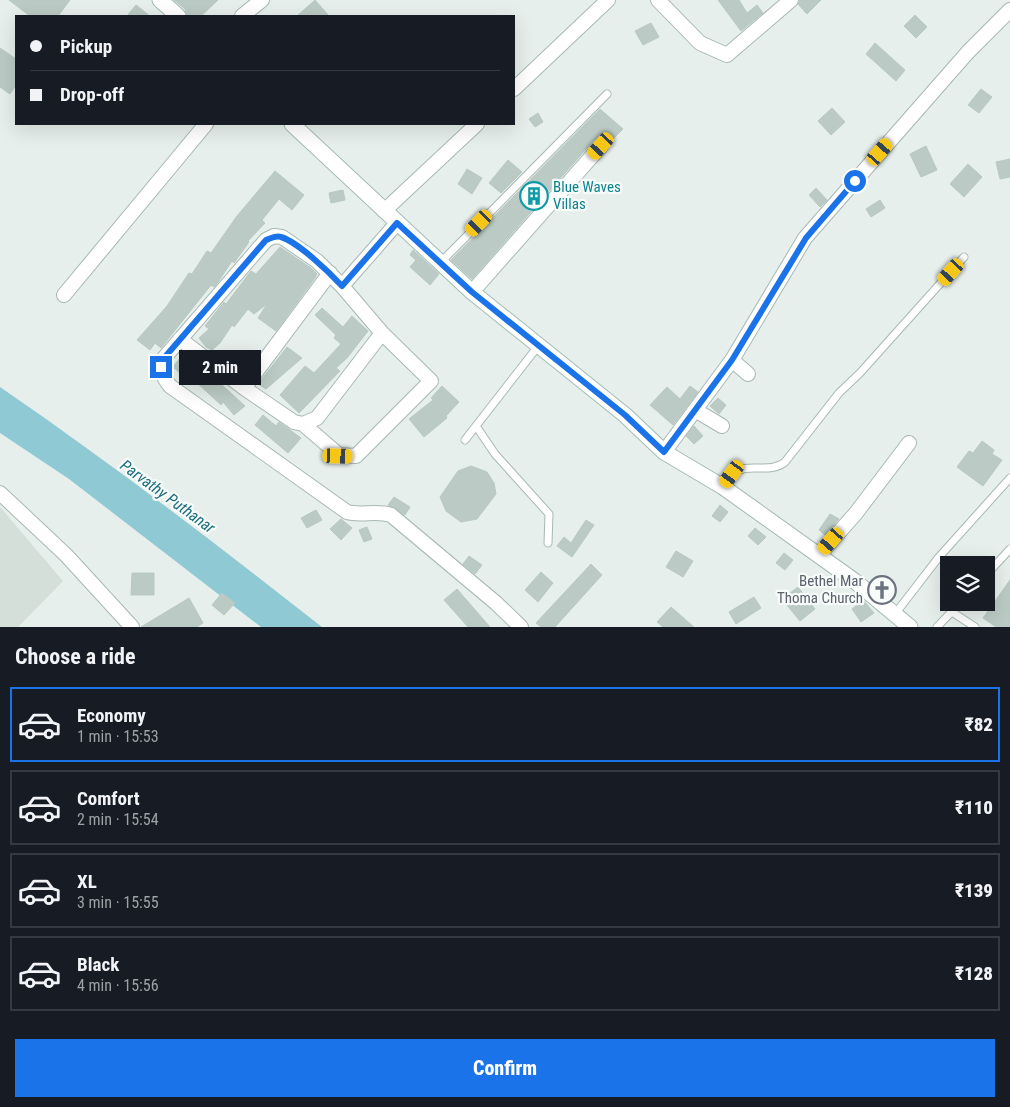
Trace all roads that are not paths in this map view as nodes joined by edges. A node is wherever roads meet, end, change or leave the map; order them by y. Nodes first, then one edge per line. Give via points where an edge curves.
1 (262, 0) edge
2 (608, 0) edge
3 (658, 0) edge
4 (791, 0) edge
5 (164, 1) edge
6 (1010, 10) edge
7 (177, 15) edge
8 (243, 15) edge
9 (515, 88) edge
10 (607, 94) dead end
11 (205, 125) edge
12 (293, 125) edge
13 (476, 125) edge
14 (601, 146) dead end
15 (384, 211) junction
16 (397, 223) junction
17 (964, 258) dead end
18 (440, 263) junction
19 (330, 273) junction
20 (342, 286) junction
21 (472, 292) junction
22 (64, 295) dead end
23 (382, 333) junction
24 (180, 339) junction
25 (539, 345) junction
26 (732, 360) junction
27 (748, 374) dead end
28 (244, 388) junction
29 (695, 410) junction
30 (303, 424) junction
31 (476, 426) junction
32 (722, 426) dead end
33 (465, 440) dead end
34 (909, 443) dead end
35 (664, 452) junction
36 (1010, 478) edge
37 (723, 487) junction
38 (0, 493) edge
39 (548, 543) dead end
40 (1010, 550) edge
41 (819, 555) junction
42 (995, 566) edge
43 (952, 612) joint
44 (894, 614) junction
45 (132, 627) edge
46 (521, 627) edge
47 (910, 627) edge
48 (937, 627) edge
49 (975, 627) edge

1 - 8 street
2 - 9 street
3 - 4 street via 700,44 727,55
5 - 7 street
6 - 26 street via 968,52 806,238
10 - 18 lane
11 - 22 street
12 - 15 street
13 - 15 street
14 - 21 street
15 - 16 street
16 - 18 street
16 - 20 street
17 - 37 lane via 839,393 785,462 773,469 741,470 732,474
18 - 21 street
19 - 20 street
19 - 24 street via 282,237 274,236 266,240
19 - 28 street
20 - 23 street
21 - 25 street
23 - 30 street via 317,418
23 - 30 street via 430,381 356,456 338,456
24 - 28 street
24 - 46 street via 164,358 161,367 170,386 347,512 359,515 380,512 391,516 496,602
25 - 31 lane
25 - 35 street via 625,415
26 - 27 street
26 - 29 street
28 - 30 street via 294,422
29 - 32 street
29 - 35 street
31 - 33 lane
31 - 39 lane via 495,454 549,514
34 - 41 street via 856,513
35 - 37 street
36 - 44 lane via 939,557
37 - 41 street
38 - 45 street via 66,555
40 - 42 lane
41 - 44 street
43 - 48 lane
43 - 49 lane
44 - 47 street

